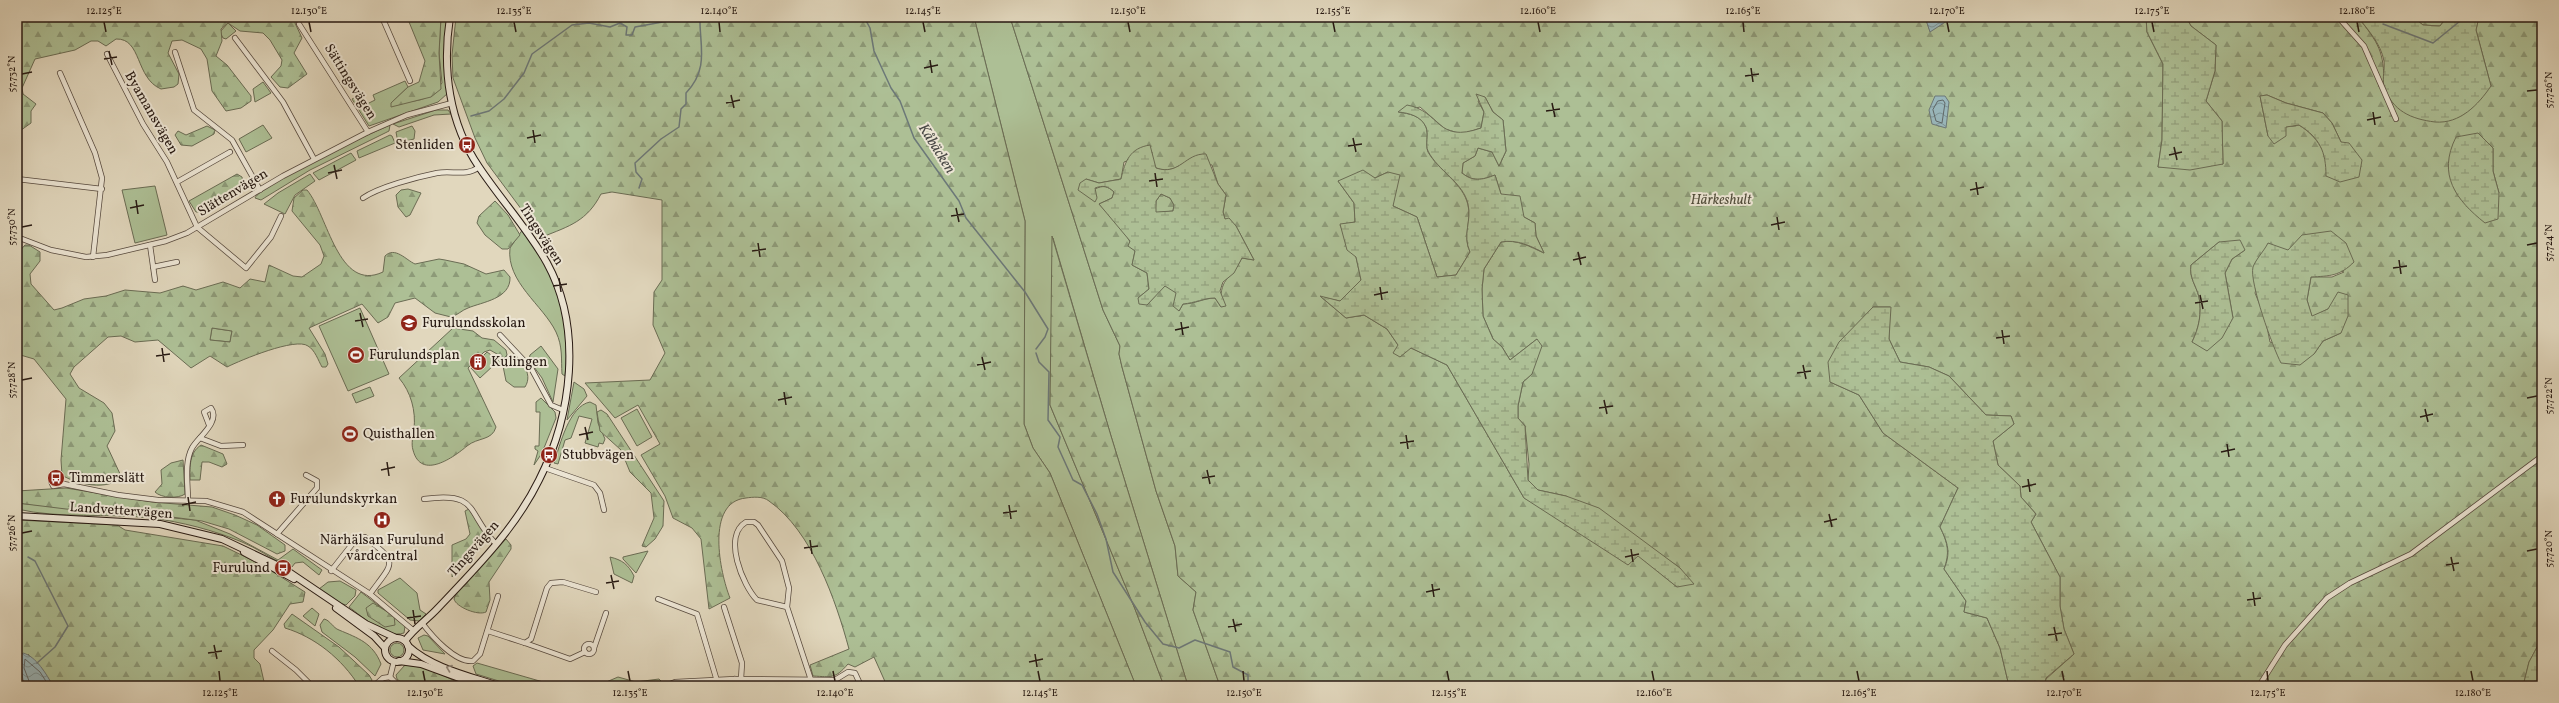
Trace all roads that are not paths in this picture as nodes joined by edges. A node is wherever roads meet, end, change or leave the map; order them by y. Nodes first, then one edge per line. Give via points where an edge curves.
1 (382, 17) edge
2 (450, 17) edge
3 (2338, 17) edge
4 (299, 24) dead end
5 (235, 38) dead end
6 (175, 52) dead end
7 (106, 54) dead end
8 (60, 73) dead end
9 (410, 81) dead end
10 (452, 103) junction
11 (2396, 119) dead end
12 (368, 132) junction
13 (230, 152) dead end
14 (314, 159) junction
15 (479, 167) junction
16 (17, 179) edge
17 (177, 182) junction
18 (102, 189) junction
19 (260, 190) junction
20 (363, 198) dead end
21 (281, 216) dead end
22 (197, 227) junction
23 (17, 237) edge
24 (150, 245) junction
25 (93, 257) junction
26 (177, 262) dead end
27 (153, 267) junction
28 (155, 280) dead end
29 (500, 335) dead end
30 (563, 410) junction
31 (209, 425) dead end
32 (200, 438) junction
33 (243, 445) dead end
34 (2542, 456) edge
35 (545, 468) junction
36 (306, 475) dead end
37 (64, 484) dead end
38 (424, 499) dead end
39 (188, 501) junction
40 (604, 510) dead end
41 (17, 512) edge
42 (17, 516) edge
43 (30, 517) junction
44 (277, 534) junction
45 (208, 536) junction
46 (496, 544) junction
47 (331, 571) junction
48 (596, 592) dead end
49 (370, 594) junction
50 (498, 596) dead end
51 (658, 599) dead end
52 (724, 607) dead end
53 (787, 607) junction
54 (606, 613) dead end
55 (422, 623) junction
56 (414, 631) junction
57 (488, 631) junction
58 (396, 638) junction
59 (404, 640) junction
60 (527, 642) junction
61 (408, 646) junction
62 (385, 648) junction
63 (272, 651) dead end
64 (396, 661) junction
65 (390, 677) junction
66 (738, 679) junction
67 (810, 679) junction
68 (717, 680) junction
69 (312, 686) edge
70 (374, 686) edge
71 (399, 686) edge
72 (481, 686) edge
73 (499, 686) edge
74 (665, 686) edge
75 (744, 686) edge
76 (812, 686) edge
77 (861, 686) edge
78 (2259, 686) edge

1 - 9 street
2 - 10 street, Tingsvägen via 447,60
3 - 11 street via 2364,46
4 - 12 street, Sättingsvägen
5 - 14 street via 283,102
6 - 19 street via 194,110 232,140
7 - 17 street, Byamansvägen
8 - 18 street via 95,153
10 - 12 street, Slättenvägen via 407,115
10 - 15 street, Tingsvägen via 463,137
12 - 14 street, Slättenvägen
13 - 17 street
14 - 19 street, Slättenvägen
15 - 20 street via 468,173 437,173 420,177
15 - 30 street, Tingsvägen via 533,240 558,289 570,348
16 - 18 street
17 - 22 street, Byamansvägen
18 - 25 street
19 - 22 street, Slättenvägen
21 - 22 street via 271,237 246,268
22 - 24 street, Slättenvägen via 176,238
23 - 25 street, Slättenvägen via 70,256
24 - 25 street, Slättenvägen
24 - 27 street
26 - 27 street
27 - 28 street
29 - 30 street via 531,368 551,405
30 - 35 street, Tingsvägen
31 - 32 street
32 - 33 street via 221,446
32 - 39 street via 191,450 188,460
34 - 78 street via 2411,554 2350,583 2326,598 2285,645
35 - 40 street via 594,485 600,493
35 - 46 street, Tingsvägen via 525,504
36 - 44 street via 317,481 317,488
37 - 39 street via 118,495
38 - 46 street via 449,496 462,500 472,509
39 - 44 street via 206,501 237,510
41 - 43 street, Landvettervägen
42 - 43 street, Landvettervägen
43 - 45 street, Landvettervägen via 160,524
44 - 47 street
45 - 58 street, Landvettervägen via 222,539 274,563 366,624
45 - 62 street, Landvettervägen via 296,580 374,636
46 - 55 street, Tingsvägen
47 - 49 street
47 - 49 street via 357,538 365,537 388,555 391,561 389,569
48 - 60 street via 564,582 551,583
49 - 56 street
50 - 57 street
51 - 68 street via 697,614
52 - 66 street via 742,663
53 - 53 street via 757,600 743,582 737,565 736,550 738,533 746,522 754,522 758,526 782,561 789,588
53 - 67 street
54 - 60 street via 594,648 587,645 585,652 570,659
55 - 56 street, Tingsvägen
55 - 57 street via 444,647 468,662 478,657
56 - 59 street, Tingsvägen
57 - 60 street
58 - 59 street
58 - 62 street via 388,641
59 - 61 street
61 - 64 street via 407,656
73 -> 61 street via 434,663
62 - 64 street via 386,656
63 - 69 street
64 - 65 street
64 - 72 street via 421,664
65 - 70 street via 382,678
65 - 71 street
66 - 67 street
66 - 68 street
66 - 75 street
67 - 76 street
67 - 77 street via 835,680 848,672 854,672
68 - 74 street via 675,682

